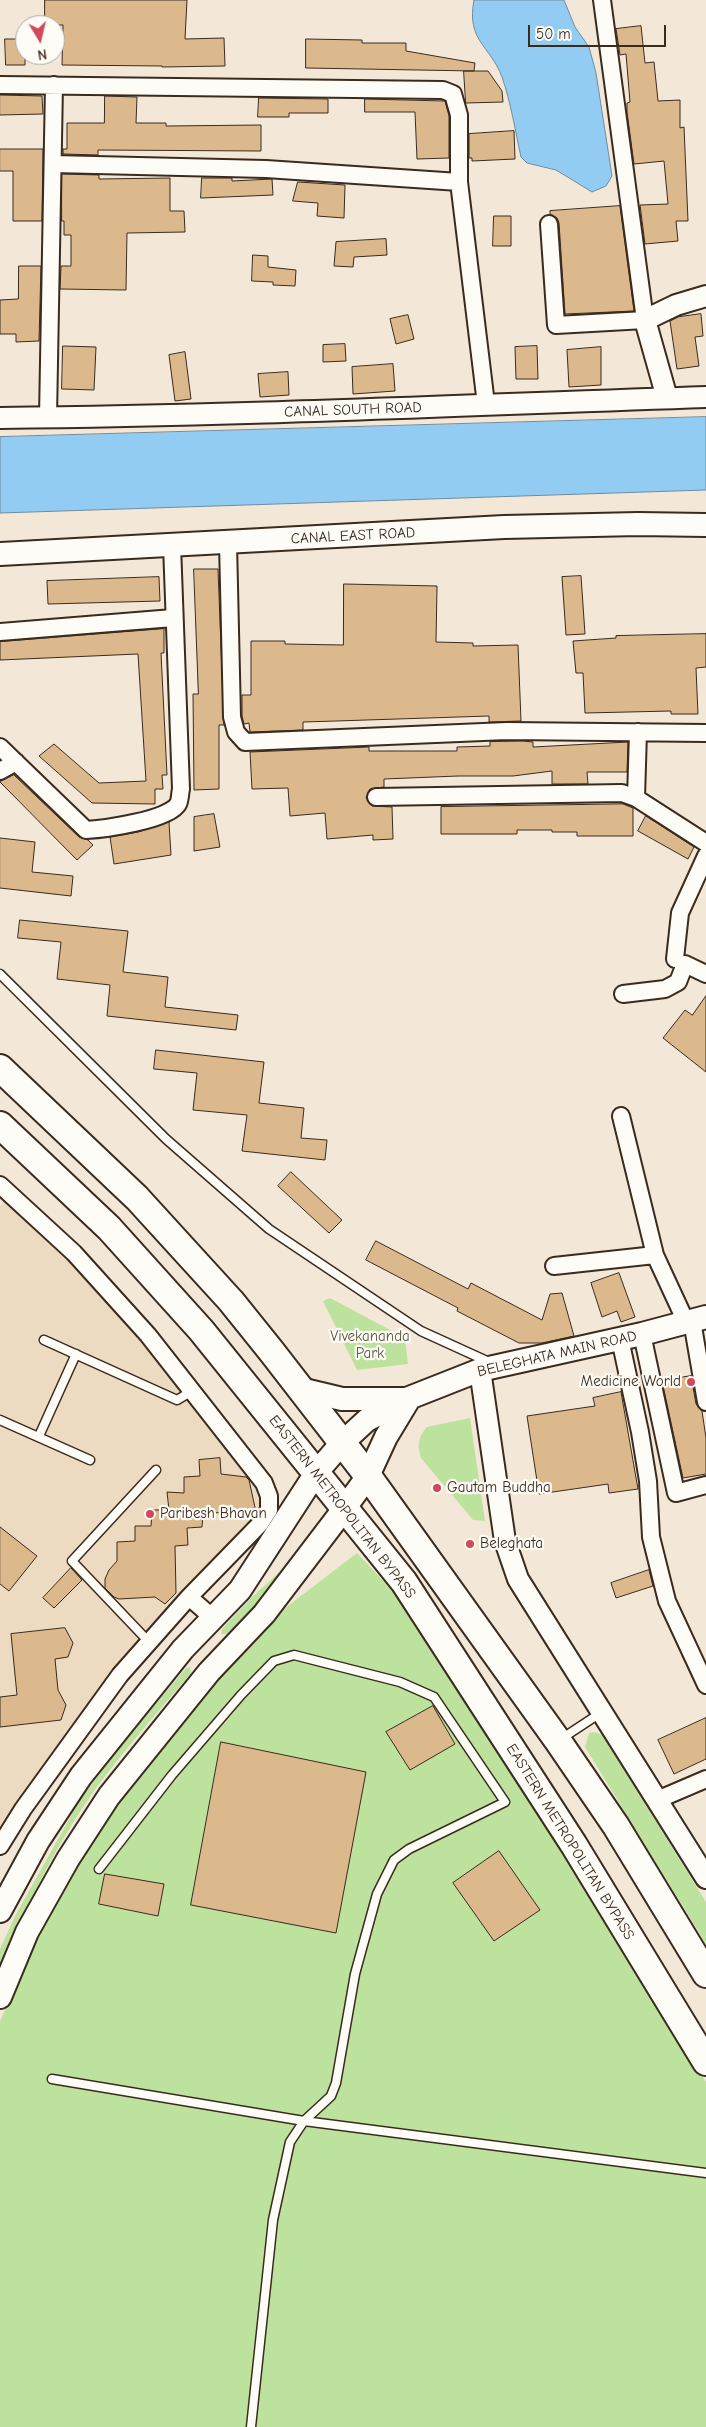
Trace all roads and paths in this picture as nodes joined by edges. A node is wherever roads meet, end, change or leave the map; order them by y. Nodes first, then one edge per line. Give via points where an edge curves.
1 (602, 0) edge
2 (0, 85) edge
3 (54, 85) junction
4 (53, 164) junction
5 (459, 182) junction
6 (549, 224) dead end
7 (706, 296) edge
8 (645, 320) junction
9 (706, 397) edge
10 (667, 398) junction
11 (486, 404) junction
12 (48, 417) junction
13 (0, 418) edge
14 (706, 525) edge
15 (228, 544) junction
16 (172, 545) junction
17 (0, 554) edge
18 (173, 618) junction
19 (0, 632) edge
20 (638, 732) junction
21 (706, 733) edge
22 (0, 747) edge
23 (16, 762) junction
24 (0, 771) edge
25 (376, 797) dead end
26 (636, 798) junction
27 (706, 843) edge
28 (706, 856) edge
29 (675, 959) dead end
30 (0, 974) edge
31 (706, 974) edge
32 (623, 994) dead end
33 (0, 1068) edge
34 (621, 1116) dead end
35 (0, 1125) edge
36 (2, 1190) edge
37 (655, 1255) junction
38 (554, 1266) dead end
39 (695, 1320) edge
40 (642, 1334) junction
41 (620, 1339) junction
42 (44, 1340) dead end
43 (76, 1354) junction
44 (489, 1368) junction
45 (300, 1389) junction
46 (192, 1392) junction
47 (410, 1398) junction
48 (706, 1402) edge
49 (0, 1420) edge
50 (39, 1436) junction
51 (341, 1444) junction
52 (90, 1460) dead end
53 (156, 1470) dead end
54 (316, 1473) junction
55 (368, 1476) junction
56 (706, 1485) edge
57 (344, 1509) junction
58 (189, 1597) junction
59 (213, 1618) junction
60 (149, 1642) junction
61 (702, 1667) edge
62 (706, 1685) edge
63 (602, 1712) junction
64 (558, 1741) junction
65 (706, 1779) edge
66 (657, 1800) junction
67 (0, 1846) edge
68 (99, 1869) dead end
69 (704, 1871) edge
70 (0, 1911) edge
71 (706, 1974) edge
72 (0, 1998) edge
73 (706, 2062) edge
74 (52, 2079) dead end
75 (304, 2121) junction
76 (706, 2173) edge
77 (251, 2427) edge

1 - 8 street
2 - 3 street
3 - 4 street
3 - 5 street via 443,90 453,94 459,115
4 - 5 street via 266,169
4 - 12 street
5 - 11 street
6 - 8 street via 556,325
7 - 8 street via 676,305
8 - 10 street
9 - 10 street, CANAL SOUTH ROAD
10 - 11 street, CANAL SOUTH ROAD
11 - 12 street, CANAL SOUTH ROAD via 414,409
12 - 13 street, CANAL SOUTH ROAD
14 - 15 main road, CANAL EAST ROAD via 504,527
15 - 16 main road, CANAL EAST ROAD
15 - 20 street via 232,717 236,732 245,742 506,731
16 - 17 main road, CANAL EAST ROAD
16 - 18 street
18 - 19 street
18 - 23 street via 181,789 178,804 167,814 86,830
20 - 21 street
20 - 26 street
22 - 23 street
23 - 24 street
25 - 26 street via 622,793
26 - 27 street
28 - 29 street via 680,913
30 - 44 lane via 166,1139 269,1229 421,1331
31 - 32 street via 685,964 678,982 665,989
33 - 45 main road via 137,1198 231,1301
34 - 37 street
35 - 54 main road, EASTERN METROPOLITAN BYPASS via 116,1236 201,1330
36 - 46 street via 74,1252 148,1334
37 - 38 street
37 - 39 street
39 - 40 main road, BELEGHATA MAIN ROAD
39 - 48 street
40 - 41 main road, BELEGHATA MAIN ROAD
40 - 56 street via 676,1493
41 - 44 main road, BELEGHATA MAIN ROAD
41 - 61 street via 648,1481 651,1537 667,1601
42 - 43 lane
43 - 46 lane via 177,1400
43 - 50 lane
44 - 47 main road, BELEGHATA MAIN ROAD
44 - 63 street via 504,1533 511,1563 532,1603
45 - 47 main road via 342,1399
45 - 51 main road
46 - 58 street via 264,1483 269,1496 269,1510 260,1524
47 - 51 main road via 367,1420
47 - 55 main road via 386,1436
49 - 50 lane
50 - 52 lane
51 - 54 main road
51 - 55 main road
53 - 60 lane via 72,1561
54 - 57 main road, EASTERN METROPOLITAN BYPASS
54 - 59 main road via 240,1590
55 - 57 main road
55 - 64 main road
57 - 72 main road via 264,1614 209,1672 109,1796 68,1858 32,1924
57 - 73 main road, EASTERN METROPOLITAN BYPASS via 404,1582 574,1845
58 - 59 street
58 - 60 street
59 - 70 main road via 183,1649 81,1776 38,1841
60 - 67 street via 114,1683 22,1809
61 - 62 street
63 - 64 lane
63 - 66 street
64 - 71 main road via 616,1826
65 - 66 street
66 - 69 street
68 - 75 lane via 172,1776 241,1695 274,1662 294,1655 400,1682 434,1697 505,1802 394,1860 377,1894 355,1974 336,2084 331,2096
74 - 75 lane
75 - 76 lane
75 - 77 lane via 290,2142 273,2220

